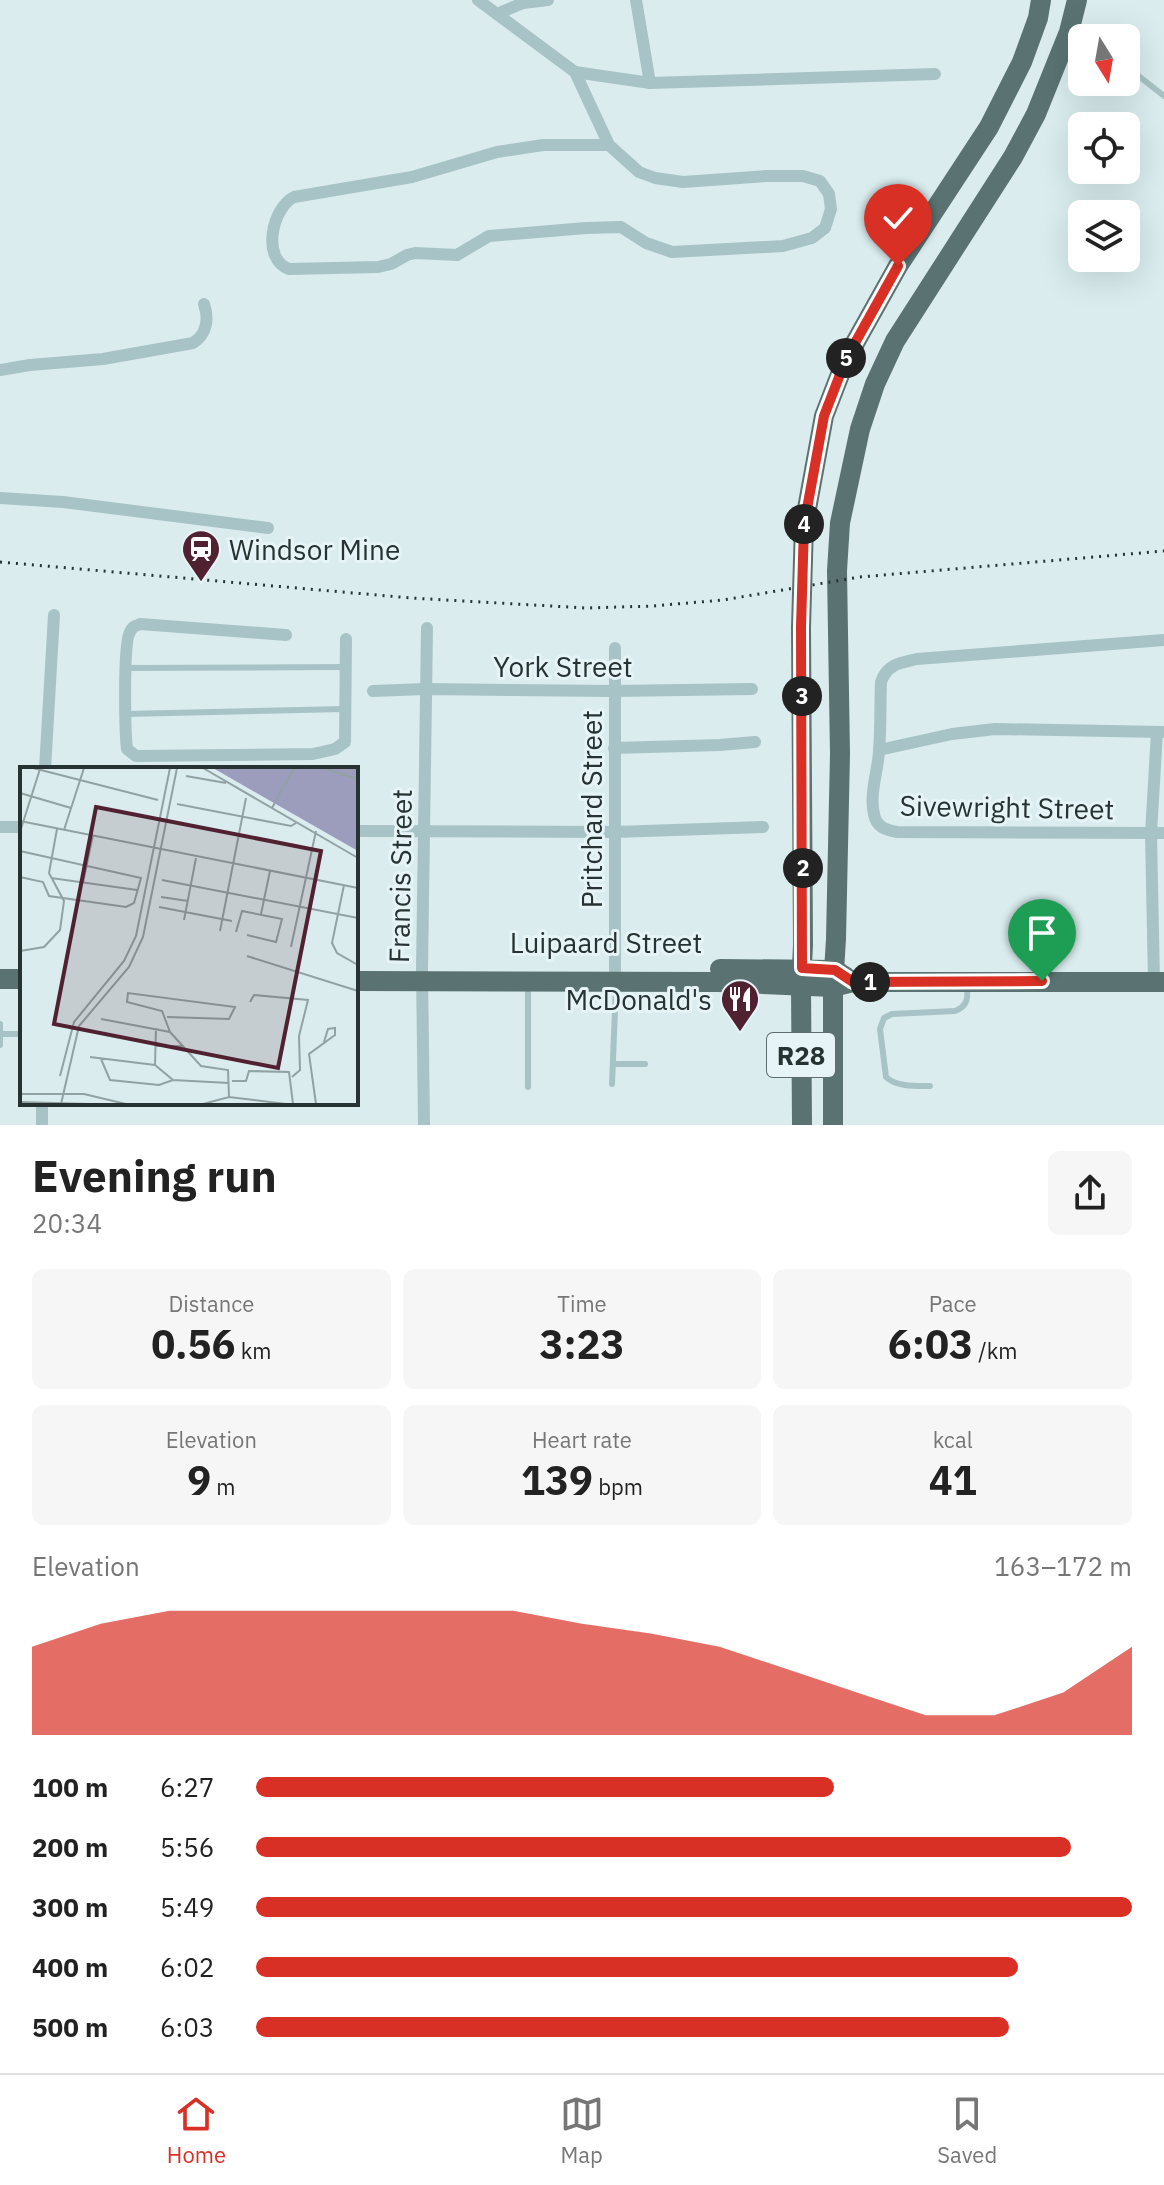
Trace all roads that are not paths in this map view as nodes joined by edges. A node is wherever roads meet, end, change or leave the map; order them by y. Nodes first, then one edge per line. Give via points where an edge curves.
1 (478, 0) edge
2 (548, 0) edge
3 (636, 0) edge
4 (1041, 0) edge
5 (1077, 0) edge
6 (497, 14) junction
7 (575, 72) junction
8 (935, 74) dead end
9 (1140, 77) edge
10 (650, 83) junction
11 (1164, 96) edge
12 (609, 145) junction
13 (204, 304) dead end
14 (0, 370) edge
15 (0, 498) edge
16 (268, 528) dead end
17 (54, 615) dead end
18 (427, 628) dead end
19 (286, 635) dead end
20 (346, 639) dead end
21 (1164, 640) edge
22 (615, 648) dead end
23 (345, 667) junction
24 (126, 668) junction
25 (425, 689) junction
26 (752, 689) dead end
27 (373, 691) dead end
28 (614, 691) junction
29 (345, 709) junction
30 (126, 714) junction
31 (1161, 732) edge
32 (755, 742) dead end
33 (614, 748) junction
34 (879, 750) junction
35 (235, 755) junction
36 (45, 767) edge
37 (235, 767) edge
38 (763, 827) dead end
39 (358, 831) edge
40 (425, 832) junction
41 (615, 832) junction
42 (1158, 833) edge
43 (358, 970) edge
44 (422, 976) junction
45 (615, 976) junction
46 (802, 977) junction
47 (840, 979) junction
48 (358, 981) edge
49 (529, 981) junction
50 (967, 982) junction
51 (1159, 982) edge
52 (0, 1024) edge
53 (1, 1034) edge
54 (0, 1045) edge
55 (613, 1064) junction
56 (645, 1064) dead end
57 (612, 1084) dead end
58 (930, 1086) dead end
59 (528, 1087) dead end
60 (424, 1125) edge
61 (802, 1125) edge
62 (833, 1125) edge

1 - 6 street
2 - 6 street
3 - 10 street
4 - 46 main road, R28 via 1022,62 989,127 898,266 846,359 824,416 804,525
5 - 47 main road, R28 via 1036,114 895,341 860,429 840,523 837,571
6 - 7 street
7 - 10 street
7 - 12 street
8 - 10 street
9 - 11 lane
12 - 12 street via 639,172 655,178 683,182 803,176 820,181 831,209 825,228 812,238 783,246 672,252 621,227 489,236 457,255 415,253 378,267 289,269 274,253 276,222 285,202 294,197 412,177 497,152 543,145
13 - 14 street via 205,328 193,343
15 - 16 street
17 - 36 street
18 - 25 street, Francis Street
19 - 24 street via 140,624 128,635
20 - 23 street
21 - 34 street, Sivewright Street via 898,663 884,672 881,682
22 - 28 street, Pritchard Street
23 - 24 lane
23 - 29 street
24 - 30 street
25 - 27 street, York Street
25 - 28 street, York Street
25 - 40 street, Francis Street
26 - 28 street, York Street
28 - 33 street, Pritchard Street
29 - 30 lane
29 - 35 street via 345,742 335,749
30 - 35 street via 127,749 136,756
31 - 34 street via 995,729
31 - 42 street
32 - 33 street
33 - 41 street, Pritchard Street
34 - 42 street, Sivewright Street via 874,815 885,829
35 - 37 street
38 - 41 street
39 - 40 street
40 - 41 street
40 - 44 street, Francis Street
41 - 45 street, Pritchard Street
42 - 51 street
43 - 44 main road, Luipaard Street
44 - 45 main road, Luipaard Street
44 - 48 main road, Luipaard Street
44 - 49 main road, Luipaard Street
44 - 60 street, Francis Street
45 - 46 main road, Luipaard Street
45 - 49 main road, Luipaard Street
45 - 55 lane
46 - 47 main road, Luipaard Street
46 - 61 main road, R28
47 - 50 main road, Luipaard Street
47 - 62 main road, R28
49 - 59 lane
50 - 51 main road, Luipaard Street
50 - 58 lane via 963,1008 892,1014 880,1029 886,1077
52 - 53 lane
53 - 54 lane
55 - 56 lane
55 - 57 lane

